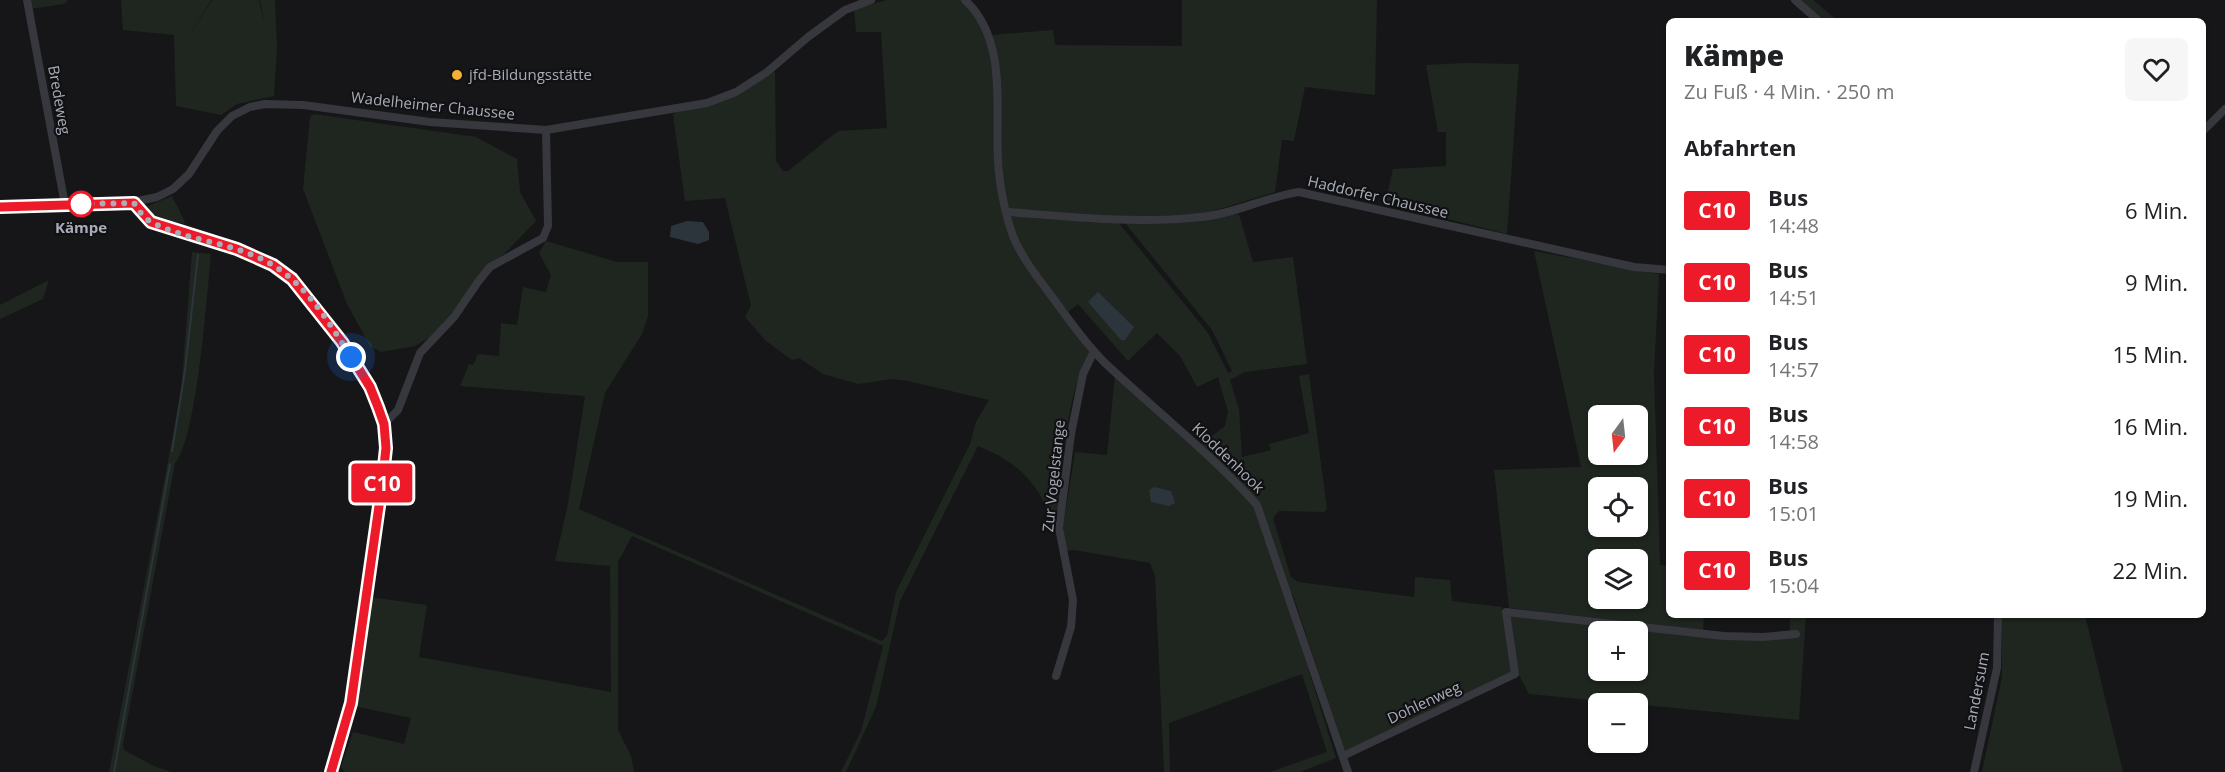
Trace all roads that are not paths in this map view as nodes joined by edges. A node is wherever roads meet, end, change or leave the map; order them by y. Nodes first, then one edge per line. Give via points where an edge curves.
1 (27, 0) edge
2 (871, 0) edge
3 (965, 0) edge
4 (1795, 0) edge
5 (858, 2) edge
6 (1816, 18) edge
7 (2225, 109) edge
8 (2206, 128) edge
9 (546, 130) junction
10 (134, 203) junction
11 (65, 205) junction
12 (0, 207) edge
13 (1008, 212) junction
14 (1666, 270) edge
15 (1094, 351) junction
16 (384, 424) junction
17 (1998, 618) edge
18 (1796, 634) dead end
19 (1056, 676) dead end
20 (1343, 756) junction
21 (331, 772) edge
22 (1348, 772) edge
23 (1974, 772) edge

1 - 11 street, Bredeweg
2 - 5 street, Wadelheimer Chaussee
3 - 13 street via 977,11 990,40 997,74 998,163
4 - 6 street
5 - 9 street, Wadelheimer Chaussee via 736,92 707,103
7 - 8 street
9 - 10 street, Wadelheimer Chaussee via 265,104 232,116 189,174 173,189
9 - 16 street via 548,226 543,238 490,267 454,317 420,353 398,410
10 - 11 street, Wadelheimer Chaussee
10 - 16 street via 151,222 237,249 273,265 292,279 342,342 370,387
11 - 12 street, Wadelheimer Chaussee
13 - 14 street, Haddorfer Chaussee via 1120,220 1202,218 1299,192 1634,267
13 - 15 street, Kloddenhook via 1014,238 1039,279
15 - 19 street, Zur Vogelstange via 1078,394 1059,528 1073,600 1071,627
15 - 20 street, Kloddenhook via 1227,472 1257,505
16 - 21 street via 382,485 351,703
17 - 23 street, Landersum via 1997,668
18 - 20 street, Dohlenweg via 1724,636 1506,612 1515,674
20 - 22 street, Kloddenhook

